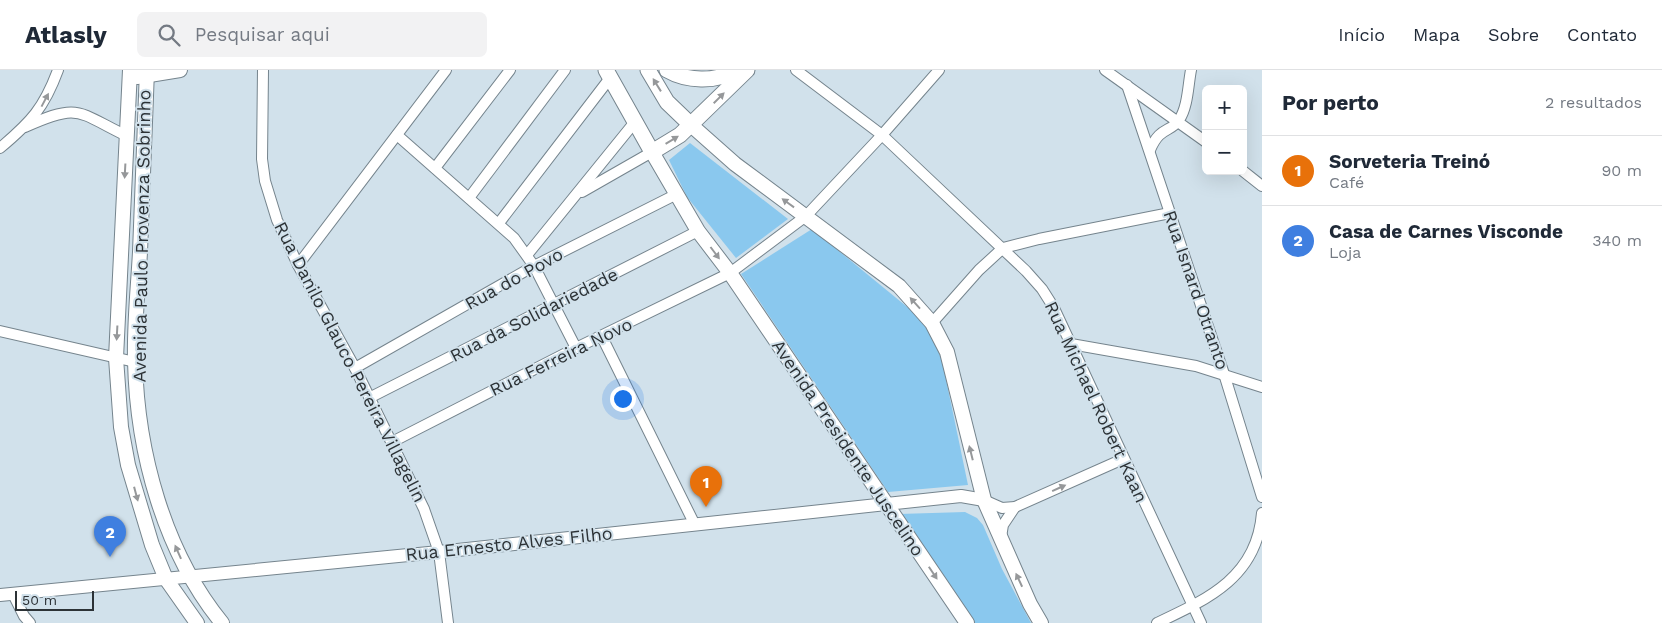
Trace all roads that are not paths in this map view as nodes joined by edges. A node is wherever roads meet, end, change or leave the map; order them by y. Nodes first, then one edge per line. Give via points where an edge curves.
1 (58, 70) edge
2 (180, 70) edge
3 (262, 70) edge
4 (446, 70) edge
5 (510, 70) edge
6 (565, 70) edge
7 (648, 70) edge
8 (667, 70) edge
9 (735, 70) edge
10 (746, 70) edge
11 (796, 70) edge
12 (939, 70) edge
13 (1105, 70) edge
14 (1191, 70) edge
15 (147, 73) edge
16 (130, 74) edge
17 (608, 74) edge
18 (1127, 85) junction
19 (1179, 121) junction
20 (634, 123) junction
21 (691, 125) junction
22 (25, 127) junction
23 (397, 135) junction
24 (882, 135) junction
25 (127, 136) junction
26 (1202, 139) edge
27 (0, 148) edge
28 (1150, 150) junction
29 (652, 152) junction
30 (435, 168) junction
31 (1247, 174) edge
32 (1262, 186) edge
33 (577, 195) junction
34 (675, 195) junction
35 (469, 198) junction
36 (1170, 213) junction
37 (806, 216) junction
38 (499, 223) junction
39 (698, 231) junction
40 (1003, 248) junction
41 (527, 255) junction
42 (298, 265) junction
43 (534, 266) junction
44 (730, 273) junction
45 (553, 304) junction
46 (932, 324) junction
47 (0, 331) edge
48 (602, 337) junction
49 (1071, 344) junction
50 (576, 348) junction
51 (116, 358) junction
52 (135, 362) junction
53 (355, 368) junction
54 (1226, 377) junction
55 (1262, 387) edge
56 (369, 398) junction
57 (392, 442) junction
58 (1123, 459) junction
59 (1262, 497) edge
60 (984, 500) junction
61 (885, 504) junction
62 (1015, 507) junction
63 (1262, 513) edge
64 (694, 524) junction
65 (1001, 538) junction
66 (439, 552) junction
67 (189, 577) junction
68 (166, 579) junction
69 (13, 594) junction
70 (0, 595) edge
71 (1193, 606) junction
72 (30, 623) edge
73 (197, 623) edge
74 (222, 623) edge
75 (448, 623) edge
76 (967, 623) edge
77 (1041, 623) edge
78 (1157, 623) edge
79 (1201, 623) edge

22 -> 1 street via 42,106
2 - 15 main road
3 - 42 street, Rua Danilo Glauco Pereira Villagelin via 260,128 265,181
4 - 23 street
5 - 30 street
6 - 35 street
21 -> 7 main road via 668,102
8 - 9 main road via 681,76 706,79
21 -> 10 main road
11 - 24 street, Rua Michael Robert Kaan
12 - 24 street
13 - 18 street
14 - 19 street
15 - 16 main road
15 - 52 main road, Avenida Paulo Provenza Sobrinho
16 - 25 main road, Avenida Paulo Provenza Sobrinho
17 - 20 main road, Avenida Presidente Juscelino
17 - 38 street
18 - 19 street
18 - 28 street, Rua Isnard Otranto
19 - 26 street
19 - 28 street via 1156,137
20 - 29 main road, Avenida Presidente Juscelino
20 - 33 street, Rua do Povo
29 -> 21 main road
37 -> 21 main road via 735,164
22 - 25 street via 71,111 82,113
22 - 27 street
23 - 30 street
23 - 42 street
24 - 37 street
24 - 40 street, Rua Michael Robert Kaan
25 -> 51 main road, Avenida Paulo Provenza Sobrinho
28 - 36 street, Rua Isnard Otranto
29 - 33 street
29 - 34 main road, Avenida Presidente Juscelino
30 - 35 street
31 - 32 street
33 - 41 street, Rua do Povo
34 - 39 main road, Avenida Presidente Juscelino
34 - 43 street, Rua do Povo
35 - 38 street
36 - 40 street
36 - 54 street, Rua Isnard Otranto
37 - 44 street
46 -> 37 main road via 899,286
38 - 41 street
39 -> 44 main road, Avenida Presidente Juscelino
39 - 45 street, Rua da Solidariedade
40 - 46 street via 979,270
40 - 49 street, Rua Michael Robert Kaan via 1042,289
41 - 43 street
42 - 53 street, Rua Danilo Glauco Pereira Villagelin
43 - 45 street
43 - 53 street, Rua do Povo
44 - 48 street, Rua Ferreira Novo
44 - 61 main road, Avenida Presidente Juscelino
45 - 50 street
45 - 56 street, Rua da Solidariedade
60 -> 46 main road via 947,352
47 - 51 street
48 - 50 street, Rua Ferreira Novo
48 - 64 street
49 - 54 street via 1196,366
49 - 58 street, Rua Michael Robert Kaan
50 - 57 street, Rua Ferreira Novo
51 - 52 street
51 -> 68 main road, Avenida Paulo Provenza Sobrinho via 121,428 128,465 152,545
67 -> 52 main road, Avenida Paulo Provenza Sobrinho via 172,539 147,459
53 - 56 street, Rua Danilo Glauco Pereira Villagelin
54 - 55 street
54 - 59 street, Rua Isnard Otranto
56 - 57 street, Rua Danilo Glauco Pereira Villagelin
57 - 66 street, Rua Danilo Glauco Pereira Villagelin via 424,509
62 -> 58 street
58 - 71 street, Rua Michael Robert Kaan
60 - 61 street, Rua Ernesto Alves Filho via 961,496
60 - 62 street, Rua Ernesto Alves Filho via 1002,508
60 - 65 main road
61 - 64 street, Rua Ernesto Alves Filho
61 -> 76 main road, Avenida Presidente Juscelino
62 - 65 street via 1003,525
63 - 71 street via 1250,555 1240,570 1213,595
64 - 66 street, Rua Ernesto Alves Filho
77 -> 65 main road
66 - 67 street, Rua Ernesto Alves Filho
66 - 75 street, Rua Danilo Glauco Pereira Villagelin
67 - 68 street, Rua Ernesto Alves Filho
67 - 74 main road, Avenida Paulo Provenza Sobrinho
68 - 69 street, Rua Ernesto Alves Filho
68 - 73 main road, Avenida Paulo Provenza Sobrinho
69 - 70 street, Rua Ernesto Alves Filho
69 - 72 street
71 - 78 street
71 - 79 street, Rua Michael Robert Kaan

